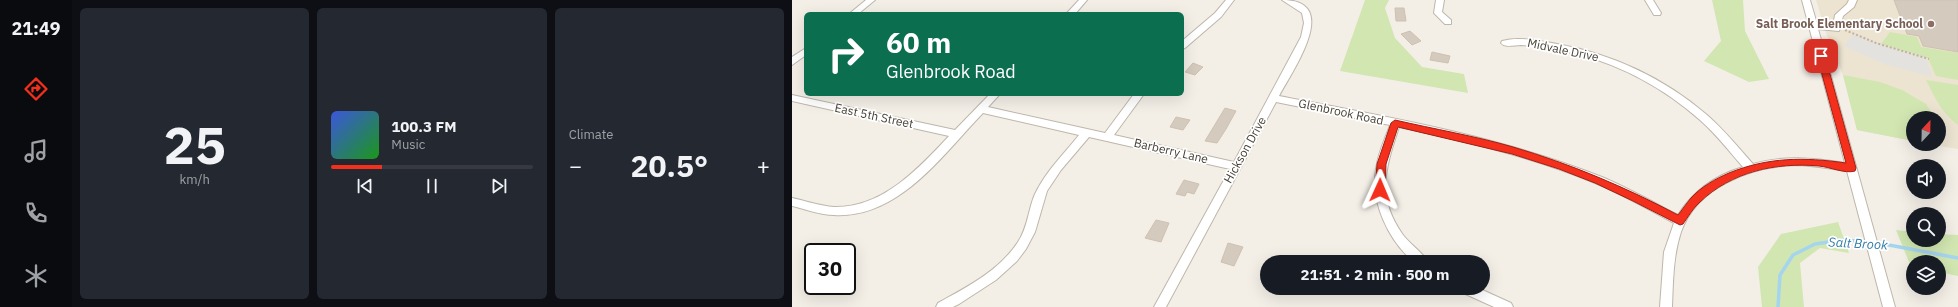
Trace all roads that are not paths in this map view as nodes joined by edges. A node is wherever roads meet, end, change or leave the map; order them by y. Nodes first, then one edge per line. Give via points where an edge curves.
1 (1083, 0) edge
2 (1230, 0) edge
3 (1286, 0) edge
4 (1440, 0) edge
5 (1649, 0) edge
6 (1806, 0) edge
7 (1853, 0) edge
8 (868, 1) edge
9 (856, 12) edge
10 (1072, 12) edge
11 (1657, 13) dead end
12 (1448, 22) dead end
13 (1813, 26) junction
14 (1505, 43) dead end
15 (1184, 44) edge
16 (804, 53) edge
17 (792, 62) edge
18 (993, 96) edge
19 (1138, 96) edge
20 (792, 98) edge
21 (1273, 98) junction
22 (981, 109) junction
23 (1395, 123) junction
24 (1086, 133) junction
25 (957, 134) junction
26 (1107, 137) junction
27 (1236, 166) junction
28 (1750, 168) junction
29 (1852, 168) junction
30 (792, 202) edge
31 (1680, 221) junction
32 (1415, 255) edge
33 (1480, 295) edge
34 (942, 307) edge
35 (1160, 307) edge
36 (1506, 307) edge
37 (1666, 307) edge
38 (1889, 307) edge

1 - 10 street
2 - 15 street via 1218,15
3 - 21 street, Hickson Drive via 1304,11 1309,26 1302,45
4 - 12 street via 1438,13
5 - 11 street
6 - 13 street
7 - 13 street via 1839,15 1836,28
8 - 9 street
13 - 29 street
14 - 28 street, Midvale Drive via 1520,41 1579,51 1636,72 1671,92 1704,118
16 - 17 street
18 - 22 street
19 - 26 street
20 - 25 street, East 5th Street
21 - 23 street, Glenbrook Road
21 - 27 street, Hickson Drive
22 - 24 street
22 - 25 street
23 - 31 street, Glenbrook Road via 1512,151 1562,167 1599,180
23 - 32 street via 1381,164 1380,190 1388,216 1405,246
24 - 26 street, Barberry Lane
24 - 34 street via 1044,187 1030,230 1017,253 986,282
25 - 30 street via 927,166 889,196 855,209 832,210
26 - 27 street, Barberry Lane
27 - 35 street, Hickson Drive
28 - 29 street via 1793,162
28 - 31 street via 1707,190
29 - 38 street
31 - 37 street via 1668,256
33 - 36 street

